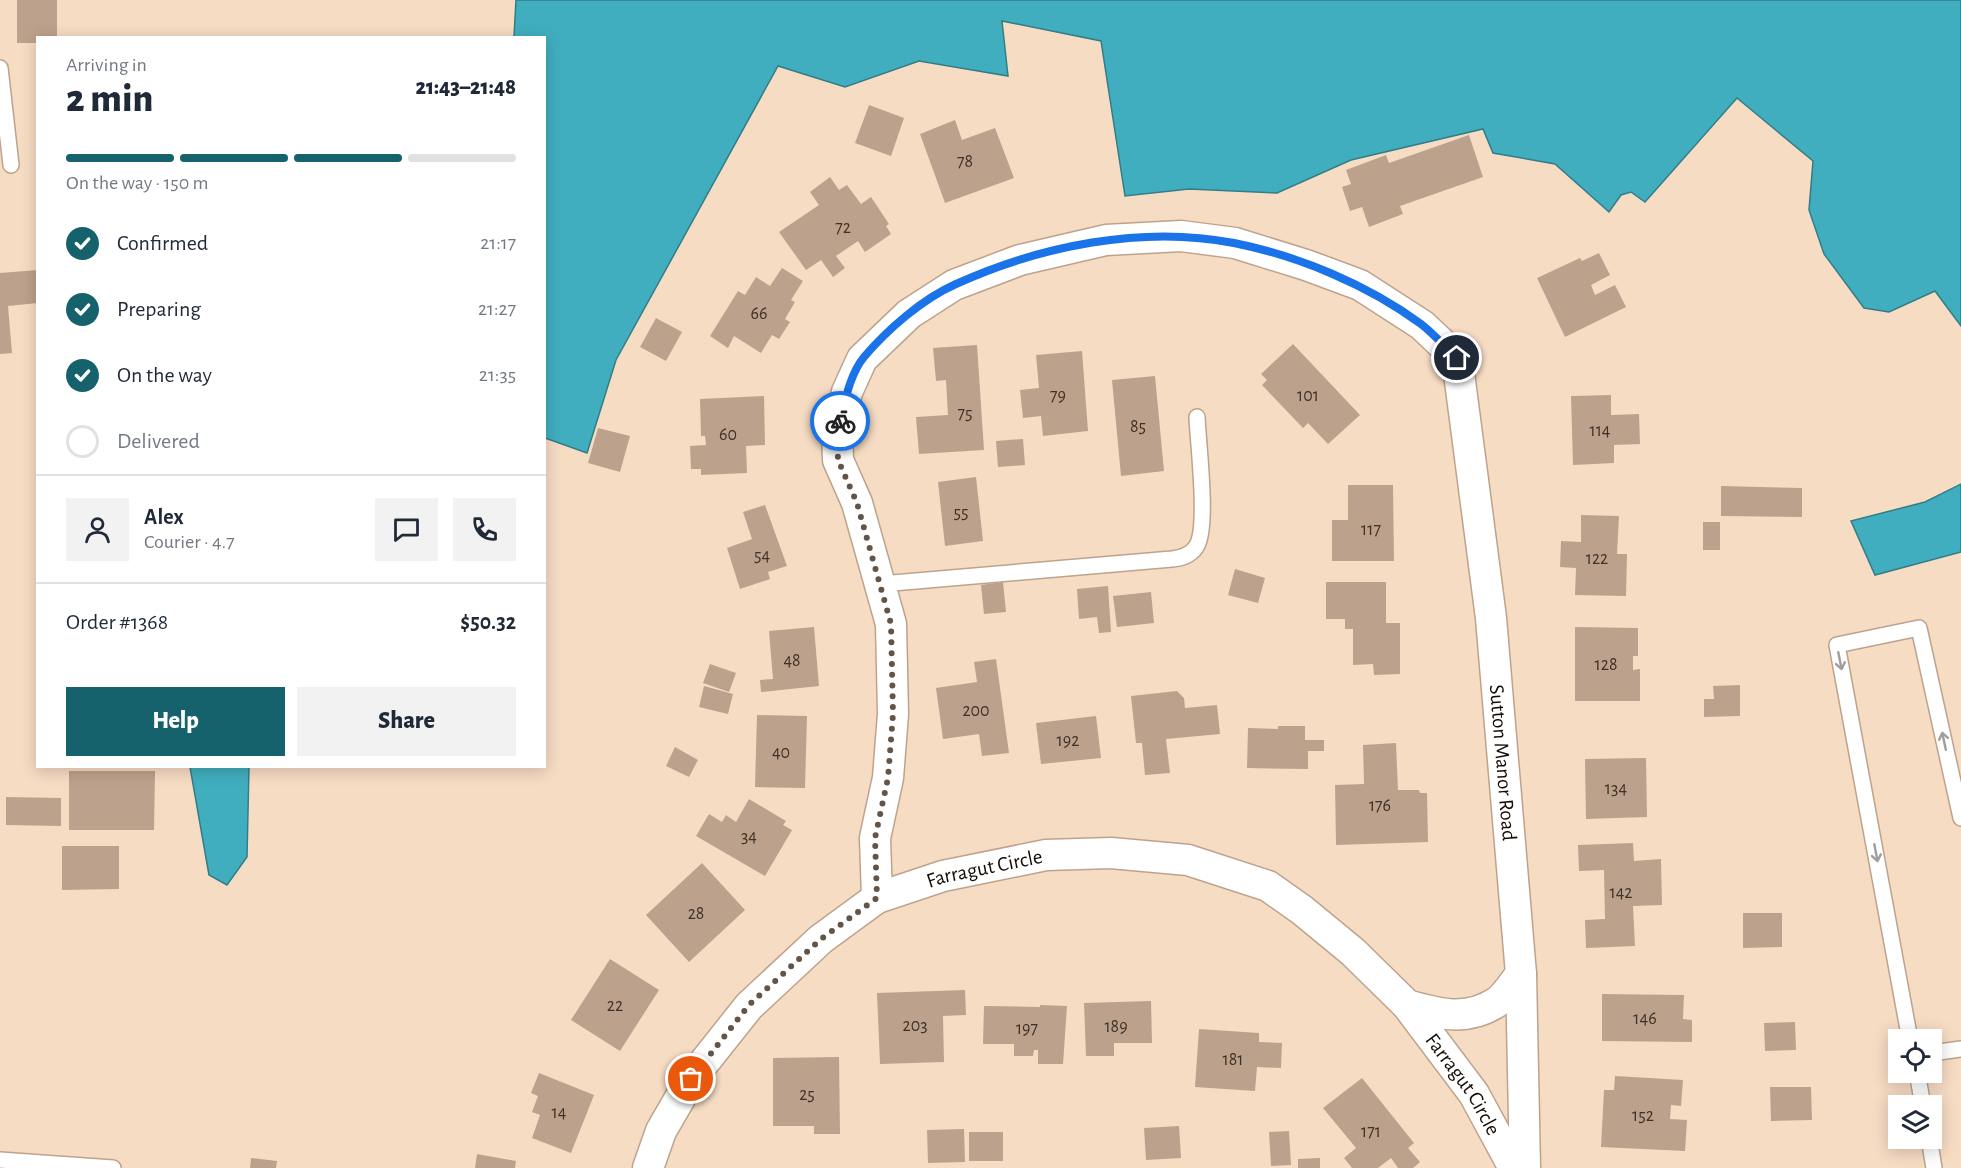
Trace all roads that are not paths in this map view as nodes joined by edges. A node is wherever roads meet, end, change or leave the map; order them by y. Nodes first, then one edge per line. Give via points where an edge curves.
1 (0, 68) edge
2 (11, 165) dead end
3 (1197, 417) dead end
4 (881, 584) junction
5 (1961, 818) edge
6 (877, 898) junction
7 (1521, 974) junction
8 (1407, 1005) junction
9 (1909, 1029) edge
10 (1961, 1048) edge
11 (1942, 1051) edge
12 (1931, 1149) edge
13 (0, 1160) edge
14 (113, 1168) edge
15 (648, 1168) edge
16 (1514, 1168) edge
17 (1525, 1168) edge
18 (1934, 1168) edge

1 - 2 lane
3 - 4 lane via 1202,527 1190,554 1172,559
4 - 6 street via 891,624 893,714 888,778 875,838
4 - 7 street, Sutton Manor Road via 857,503 838,460 837,433 844,402 862,359 909,314 954,285 1020,260 1106,240 1180,236 1235,243 1360,285 1422,325 1457,358 1491,618
5 -> 9 lane via 1919,628 1837,645
6 - 8 street, Farragut Circle via 943,876 1046,855 1111,853 1188,860 1268,886 1353,952
6 - 15 street, Farragut Circle via 821,939 749,1005 691,1079 661,1131
7 - 8 street, Farragut Circle via 1497,1002 1471,1012 1445,1016
7 - 17 street, Sutton Manor Road
8 - 16 street, Farragut Circle via 1474,1094
10 - 11 lane
12 - 18 lane
13 - 14 lane

